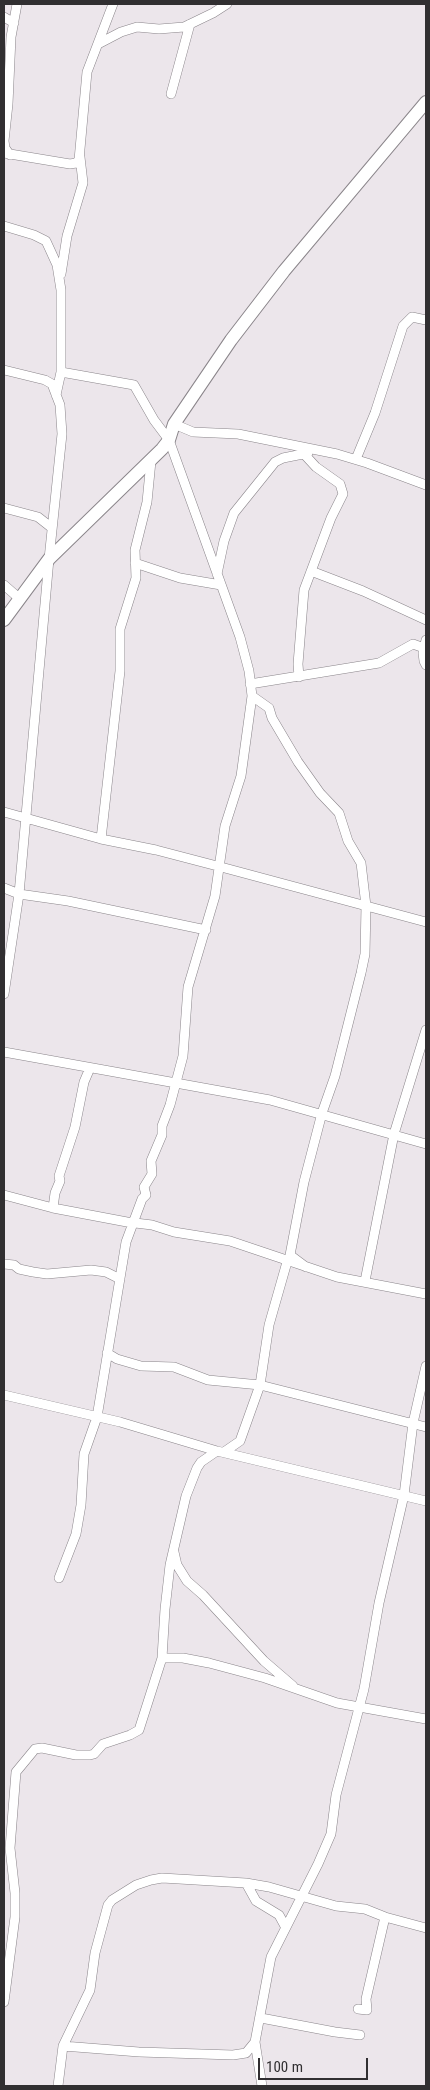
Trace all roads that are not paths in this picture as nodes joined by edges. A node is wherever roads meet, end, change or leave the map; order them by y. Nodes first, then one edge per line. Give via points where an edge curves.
1 (17, 4) edge
2 (113, 4) edge
3 (227, 4) edge
4 (4, 17) edge
5 (14, 23) junction
6 (190, 24) junction
7 (98, 44) junction
8 (171, 94) dead end
9 (426, 102) edge
10 (7, 154) edge
11 (80, 155) junction
12 (4, 226) edge
13 (60, 284) junction
14 (426, 320) edge
15 (4, 370) edge
16 (61, 372) junction
17 (56, 395) junction
18 (174, 424) junction
19 (169, 440) junction
20 (318, 450) junction
21 (304, 454) junction
22 (356, 460) junction
23 (151, 461) junction
24 (426, 485) edge
25 (4, 508) edge
26 (52, 528) junction
27 (48, 560) junction
28 (135, 563) junction
29 (311, 571) junction
30 (217, 574) junction
31 (4, 585) edge
32 (221, 585) junction
33 (20, 599) junction
34 (4, 620) edge
35 (426, 620) edge
36 (425, 644) edge
37 (426, 665) edge
38 (299, 676) junction
39 (250, 684) junction
40 (252, 696) junction
41 (4, 812) edge
42 (26, 819) junction
43 (101, 839) junction
44 (221, 866) junction
45 (4, 888) edge
46 (20, 894) junction
47 (366, 906) junction
48 (426, 922) edge
49 (206, 930) junction
50 (4, 994) edge
51 (426, 1030) edge
52 (4, 1052) edge
53 (90, 1068) junction
54 (176, 1084) junction
55 (322, 1113) junction
56 (394, 1134) junction
57 (426, 1144) edge
58 (4, 1195) edge
59 (53, 1208) junction
60 (134, 1222) junction
61 (287, 1262) junction
62 (4, 1264) edge
63 (306, 1267) junction
64 (120, 1279) junction
65 (365, 1282) junction
66 (426, 1294) edge
67 (107, 1353) junction
68 (426, 1366) edge
69 (260, 1385) junction
70 (4, 1395) edge
71 (97, 1417) junction
72 (413, 1423) junction
73 (426, 1427) edge
74 (220, 1452) junction
75 (404, 1495) junction
76 (426, 1501) edge
77 (174, 1552) junction
78 (59, 1578) dead end
79 (162, 1658) junction
80 (298, 1690) junction
81 (358, 1707) junction
82 (426, 1719) edge
83 (246, 1883) junction
84 (302, 1897) junction
85 (385, 1917) junction
86 (285, 1926) junction
87 (426, 1928) edge
88 (4, 2002) edge
89 (358, 2009) dead end
90 (261, 2018) junction
91 (360, 2035) dead end
92 (256, 2042) junction
93 (63, 2046) junction
94 (58, 2086) edge
95 (262, 2086) edge

1 - 5 street
2 - 7 street
3 - 6 street
4 - 5 street
5 - 10 street via 4,142
6 - 7 street via 159,29 137,27
6 - 8 street
7 - 11 street via 86,79
9 - 18 street via 284,271
10 - 11 street via 70,164 76,163
11 - 13 street via 83,183 63,255
12 - 13 street via 46,241 57,265
13 - 16 street
14 - 22 street via 412,317 403,326
15 - 17 street via 49,381
16 - 17 street
16 - 19 street via 134,385
17 - 26 street via 62,434
18 - 19 street
18 - 20 street via 193,432 238,434
19 - 23 street
19 - 30 street
20 - 21 street
20 - 22 street
21 - 29 street via 340,484 343,491
21 - 30 street via 275,462 234,513
22 - 24 street
23 - 27 street
23 - 28 street
25 - 26 street via 38,517
26 - 27 street
27 - 33 street
27 - 42 street
28 - 32 street via 180,578
28 - 43 street via 136,578 120,629 120,671
29 - 35 street
29 - 38 street via 304,590
30 - 32 street
31 - 33 street
32 - 39 street via 246,656
33 - 34 street
36 - 37 street via 423,659
36 - 38 street via 413,644 379,663
38 - 39 street
39 - 40 street
40 - 44 street via 241,776 226,826
40 - 47 street via 269,708 298,762 339,813 348,841 361,863
41 - 42 street
42 - 43 street
42 - 46 street
43 - 44 street
44 - 47 street
44 - 49 street
45 - 46 street
46 - 49 street
46 - 50 street
47 - 48 street
47 - 55 street via 363,963 335,1076
49 - 54 street via 188,986 184,1056
51 - 56 street
52 - 53 street
53 - 54 street
53 - 59 street
54 - 55 street via 270,1100
54 - 60 street via 162,1126 162,1136 151,1161 152,1174 144,1188 146,1195
55 - 56 street
55 - 63 street via 290,1255
56 - 57 street
56 - 65 street
58 - 59 street
59 - 60 street
60 - 61 street via 230,1241
60 - 64 street via 126,1242
61 - 63 street
61 - 69 street via 274,1306
62 - 64 street via 47,1274 90,1270 106,1272
63 - 65 street
64 - 67 street
65 - 66 street
67 - 69 street via 141,1366 174,1367 208,1380
67 - 71 street
68 - 72 street
69 - 72 street
69 - 74 street via 240,1441
70 - 71 street
71 - 74 street
71 - 78 street via 84,1454 76,1534
72 - 73 street
72 - 75 street
74 - 75 street
74 - 77 street via 201,1462 194,1473
75 - 76 street
75 - 81 street
77 - 79 street via 167,1588
77 - 80 street via 177,1565 187,1580 264,1661
79 - 80 street via 209,1663
79 - 88 street via 137,1732 103,1744 90,1755 34,1749 16,1772 10,1848 16,1893 15,1917
80 - 81 street
81 - 82 street
81 - 84 street via 336,1795 331,1834
83 - 84 street
83 - 86 street via 256,1902 279,1915
83 - 93 street via 157,1879 136,1885 112,1900 104,1918 90,1990
84 - 85 street via 365,1909
84 - 86 street
85 - 87 street
85 - 89 street via 366,2000 367,2010
86 - 90 street via 269,1964
90 - 91 street
90 - 92 street
92 - 93 street via 246,2053 233,2055
92 - 95 street
93 - 94 street

